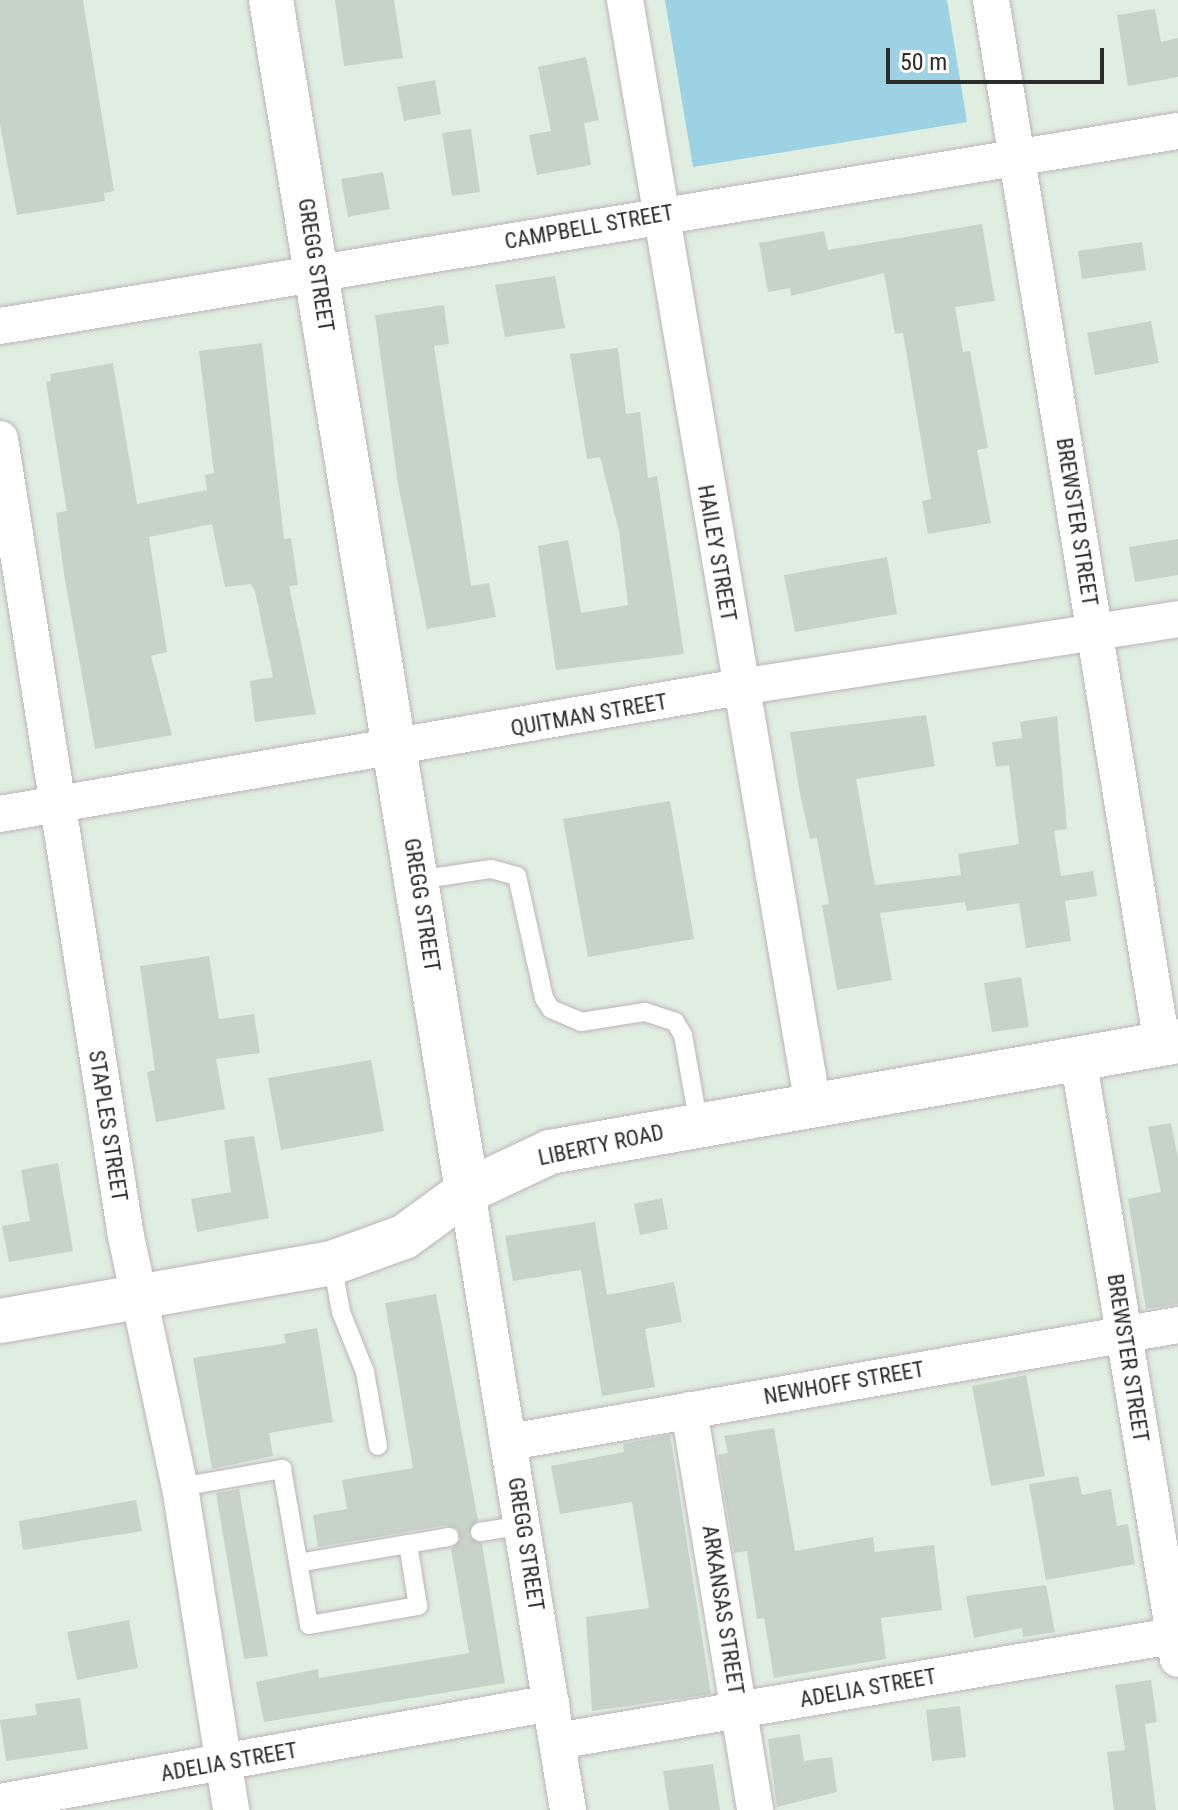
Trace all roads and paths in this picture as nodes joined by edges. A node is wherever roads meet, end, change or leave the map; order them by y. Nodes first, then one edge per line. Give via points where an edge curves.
1 (271, 0) edge
2 (625, 0) edge
3 (991, 0) edge
4 (1178, 131) edge
5 (1018, 157) junction
6 (659, 215) junction
7 (317, 273) junction
8 (0, 326) edge
9 (0, 439) edge
10 (1178, 619) edge
11 (1095, 633) junction
12 (740, 687) junction
13 (397, 749) junction
14 (58, 804) junction
15 (0, 814) edge
16 (418, 880) junction
17 (1170, 1043) edge
18 (1078, 1057) junction
19 (813, 1106) junction
20 (699, 1126) junction
21 (467, 1191) junction
22 (332, 1263) junction
23 (136, 1295) junction
24 (0, 1321) edge
25 (1178, 1325) edge
26 (1124, 1334) junction
27 (689, 1410) junction
28 (510, 1442) junction
29 (378, 1446) dead end
30 (180, 1487) junction
31 (524, 1525) junction
32 (480, 1532) dead end
33 (449, 1537) dead end
34 (408, 1544) junction
35 (298, 1563) junction
36 (1177, 1643) edge
37 (551, 1703) junction
38 (739, 1710) junction
39 (557, 1741) junction
40 (224, 1763) junction
41 (0, 1802) edge
42 (231, 1810) edge
43 (568, 1810) edge
44 (755, 1810) edge

1 - 7 main road, GREGG STREET
2 - 6 street, HAILEY STREET
3 - 5 street, BREWSTER STREET
4 - 5 street, CAMPBELL STREET
5 - 6 street, CAMPBELL STREET
5 - 11 street, BREWSTER STREET
6 - 7 street, CAMPBELL STREET
6 - 12 street, HAILEY STREET
7 - 8 street, CAMPBELL STREET
7 - 13 main road, GREGG STREET
9 - 14 street, STAPLES STREET
10 - 11 street, QUITMAN STREET
11 - 12 street, QUITMAN STREET
11 - 17 street, BREWSTER STREET
12 - 13 street, QUITMAN STREET
12 - 19 street, HAILEY STREET
13 - 14 street, QUITMAN STREET
13 - 16 main road, GREGG STREET
14 - 15 street, QUITMAN STREET
14 - 23 street, STAPLES STREET
16 - 20 lane via 491,869 517,876 544,998 551,1009 581,1022 645,1012 675,1022 683,1035
16 - 21 main road, GREGG STREET
17 - 18 main road, LIBERTY ROAD
18 - 19 main road, LIBERTY ROAD
18 - 26 street, BREWSTER STREET
19 - 20 main road, LIBERTY ROAD
20 - 21 main road, LIBERTY ROAD via 550,1152
21 - 22 main road, LIBERTY ROAD via 404,1237
21 - 28 street, GREGG STREET
22 - 23 main road, LIBERTY ROAD
22 - 29 lane via 341,1312 365,1372
23 - 24 main road, LIBERTY ROAD
23 - 30 street, STAPLES STREET
25 - 26 street, NEWHOFF STREET
26 - 27 street, NEWHOFF STREET
26 - 36 street, BREWSTER STREET
27 - 28 street, NEWHOFF STREET
27 - 38 street, ARKANSAS STREET
28 - 31 street, GREGG STREET
30 - 35 lane via 282,1469
30 - 40 street, STAPLES STREET
31 - 32 lane
31 - 37 street, GREGG STREET
33 - 34 lane
34 - 35 lane
34 - 35 lane via 418,1606 309,1625
36 - 38 street, ADELIA STREET
37 - 39 street, GREGG STREET
37 - 40 street, ADELIA STREET
38 - 39 street, ADELIA STREET
38 - 44 street, ARKANSAS STREET
39 - 43 street, GREGG STREET
40 - 41 street, ADELIA STREET
40 - 42 street, STAPLES STREET

